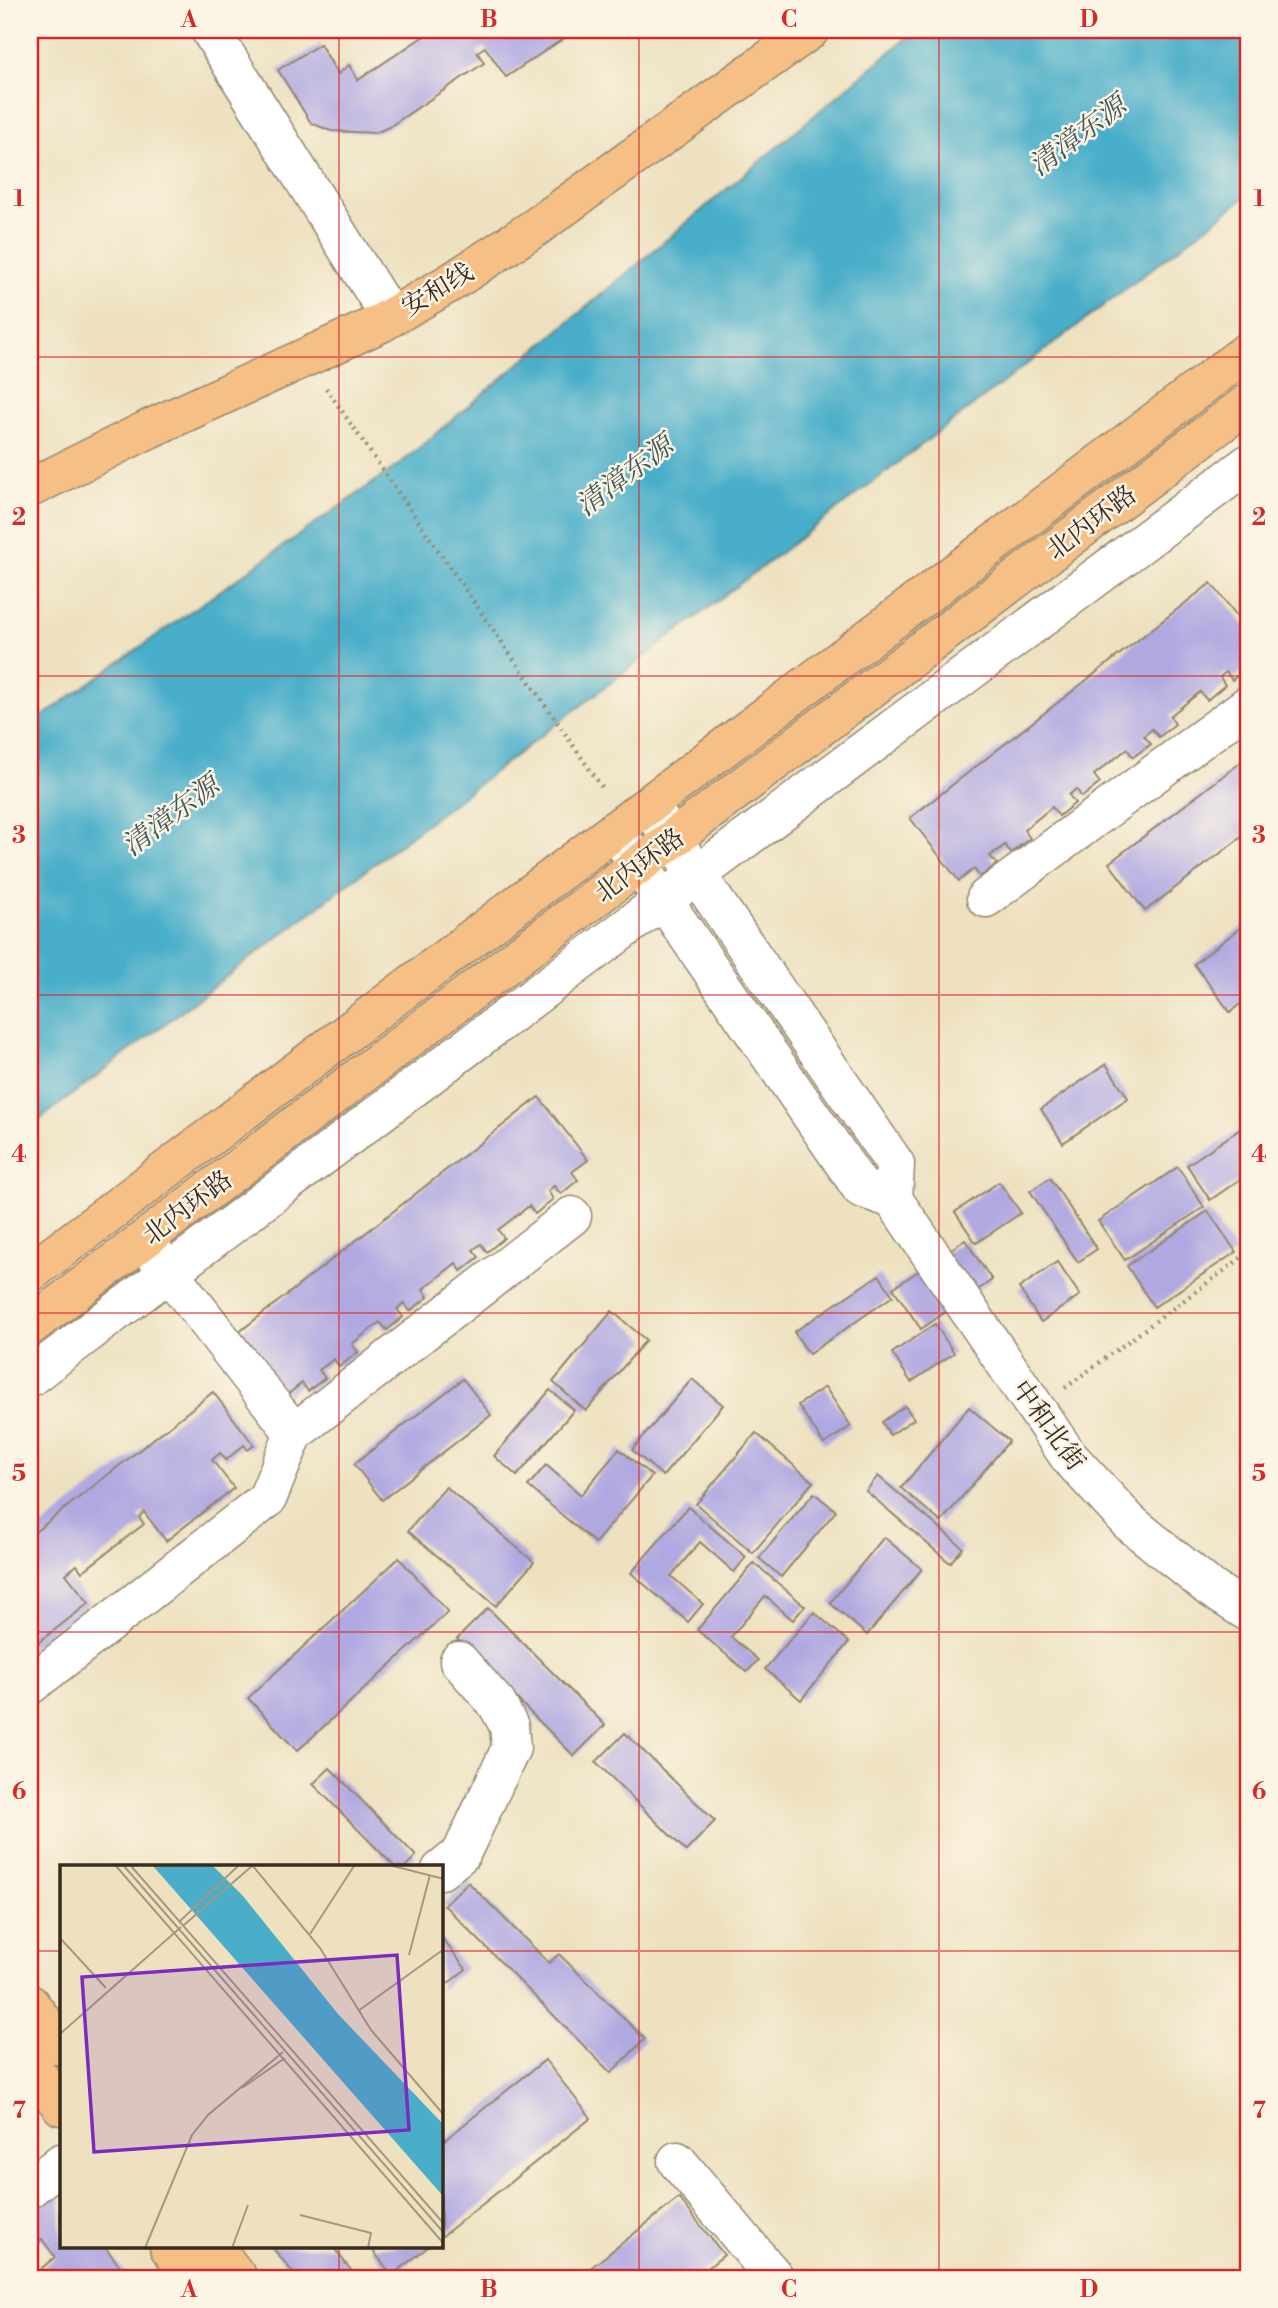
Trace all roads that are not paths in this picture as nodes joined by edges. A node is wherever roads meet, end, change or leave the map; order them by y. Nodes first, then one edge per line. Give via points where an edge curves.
1 (210, 30) edge
2 (810, 30) edge
3 (390, 317) junction
4 (1248, 351) edge
5 (1248, 404) edge
6 (1248, 464) edge
7 (30, 488) edge
8 (1248, 705) edge
9 (649, 805) junction
10 (615, 830) junction
11 (673, 839) junction
12 (639, 865) junction
13 (697, 875) junction
14 (986, 898) dead end
15 (663, 900) junction
16 (893, 1199) junction
17 (572, 1216) dead end
18 (144, 1240) junction
19 (169, 1272) junction
20 (30, 1273) edge
21 (30, 1326) edge
22 (30, 1377) edge
23 (294, 1433) junction
24 (1248, 1612) edge
25 (459, 1661) dead end
26 (30, 1685) edge
27 (443, 1868) edge
28 (30, 2004) edge
29 (60, 2045) edge
30 (30, 2064) edge
31 (60, 2105) edge
32 (677, 2161) dead end
33 (60, 2164) edge
34 (30, 2188) edge
35 (170, 2248) edge
36 (215, 2248) edge
37 (192, 2278) edge
38 (238, 2278) edge
39 (775, 2278) edge

1 - 3 street
2 - 3 main road, 安和线 via 536,227
3 - 7 main road, 安和线
4 - 9 main road, 北内环路
5 - 11 main road, 北内环路
6 - 13 street
8 - 14 street
9 - 10 main road, 北内环路
9 - 11 street
10 - 12 street
10 - 20 main road, 北内环路
11 - 12 main road, 北内环路
11 - 13 street
12 - 15 street
12 - 18 main road, 北内环路
13 - 15 street
13 - 16 street via 895,1164
15 - 16 street via 861,1188
15 - 19 street
16 - 24 street, 中和北街 via 1069,1457 1129,1522 1209,1587
17 - 23 street
18 - 19 street
18 - 21 main road, 北内环路
19 - 22 street
19 - 23 street
23 - 26 street via 267,1499
25 - 27 street via 497,1704 509,1726 511,1748 461,1854
28 - 29 main road
30 - 31 main road
32 - 39 street
33 - 34 street
35 - 37 main road
36 - 38 main road

